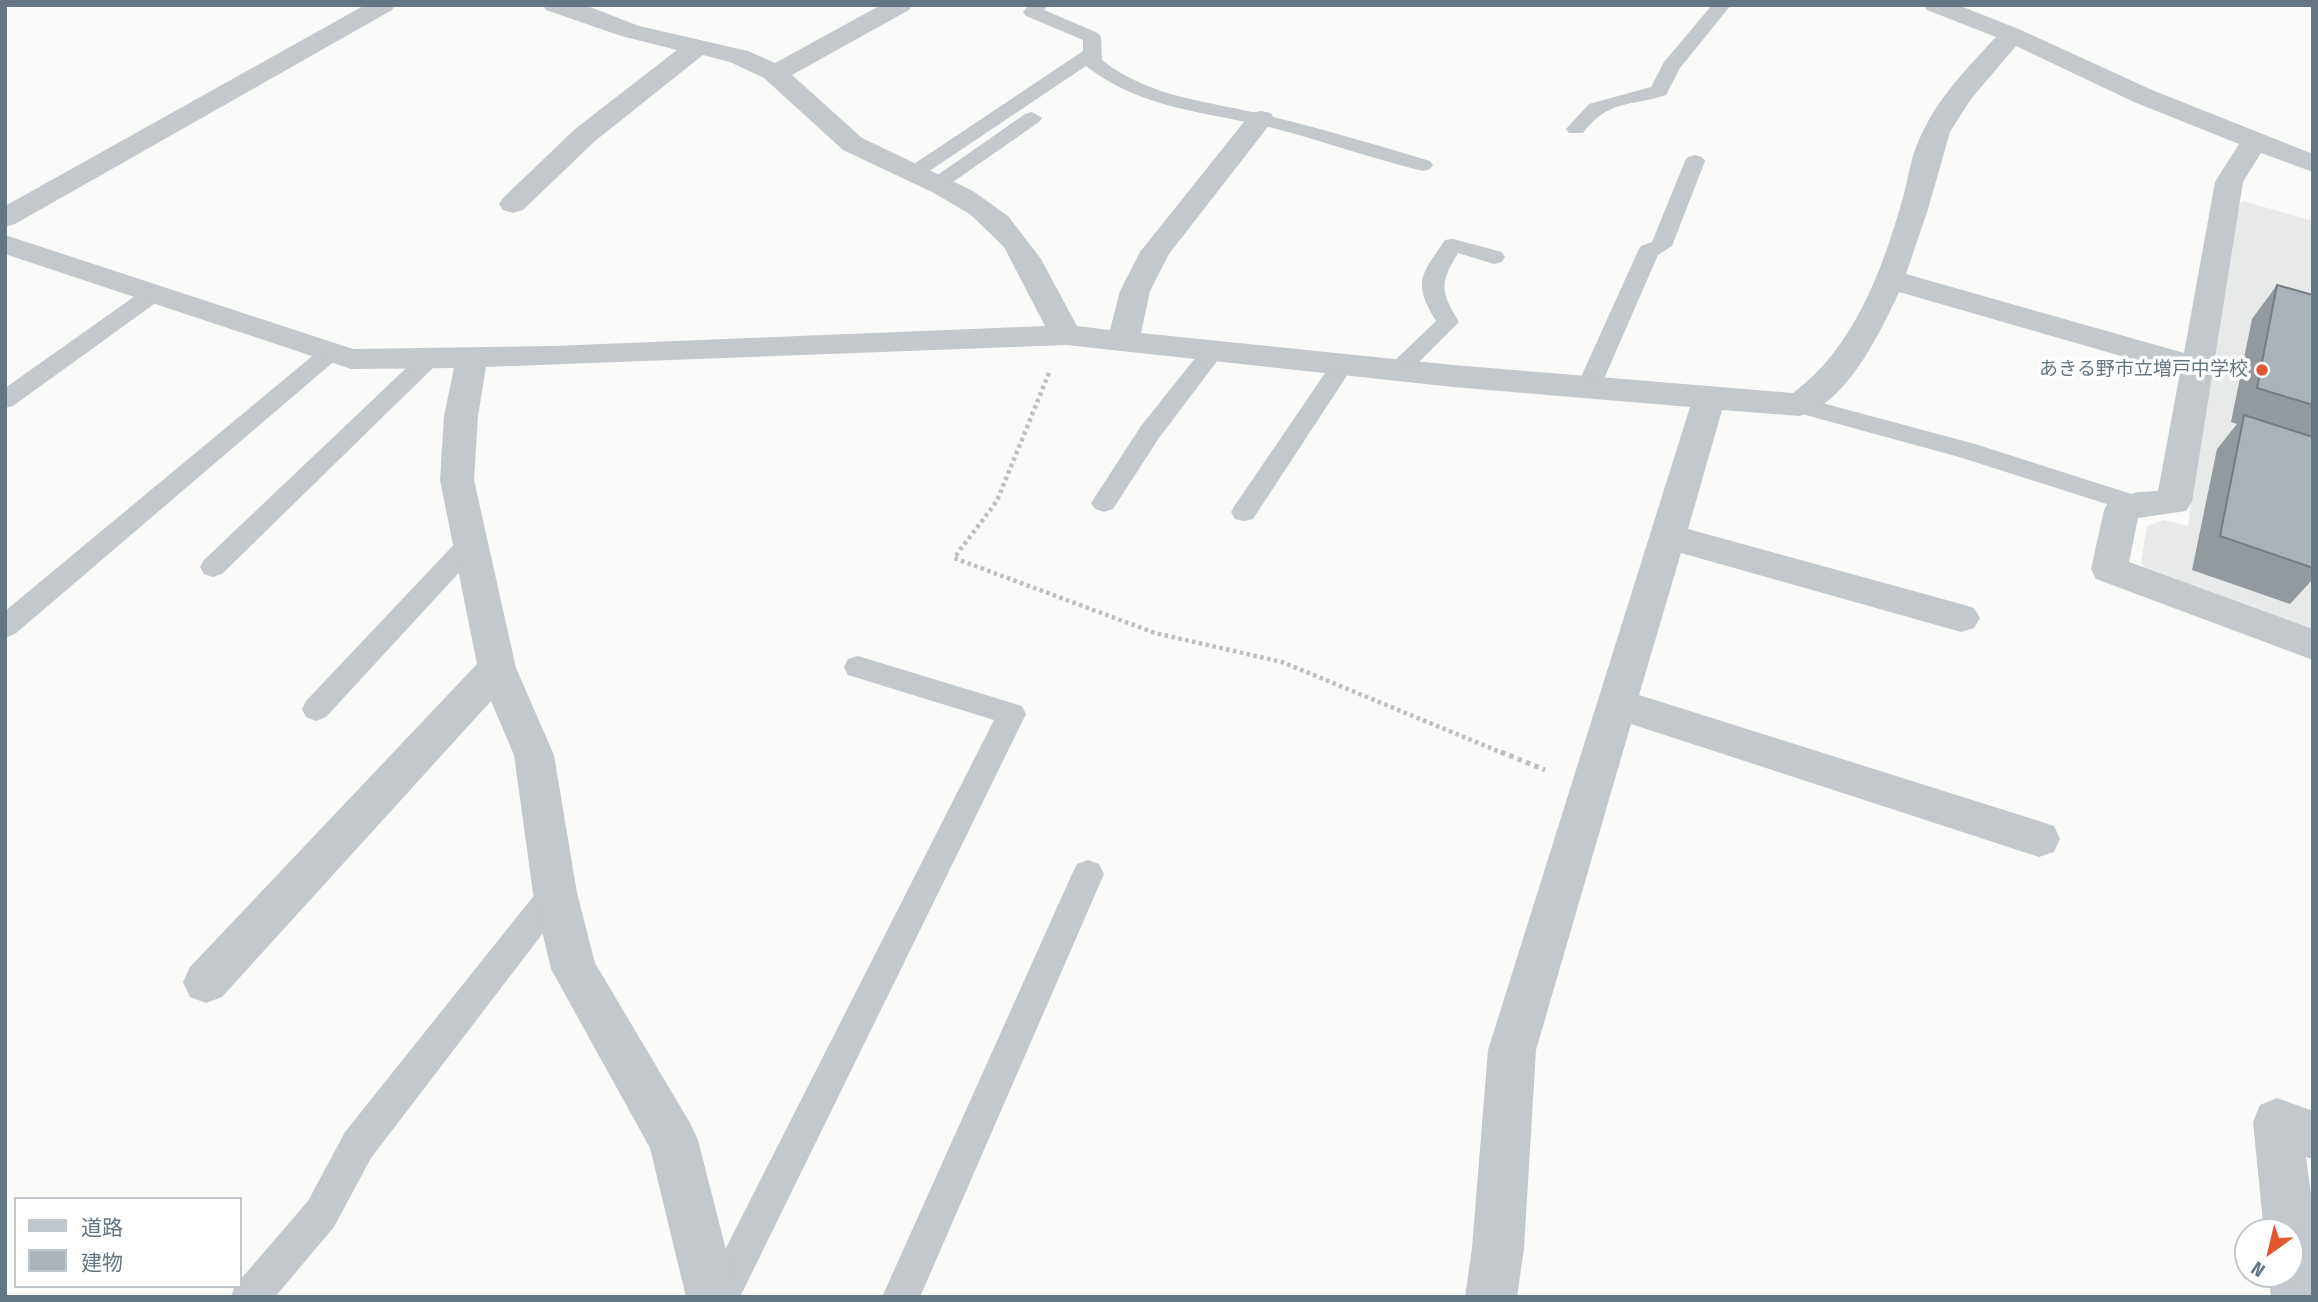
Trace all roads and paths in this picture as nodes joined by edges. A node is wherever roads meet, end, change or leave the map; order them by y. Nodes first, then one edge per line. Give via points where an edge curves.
1 (383, 5) edge
2 (555, 5) edge
3 (900, 5) edge
4 (1039, 5) edge
5 (1722, 5) edge
6 (1936, 5) edge
7 (2012, 35) junction
8 (698, 46) junction
9 (1092, 54) junction
10 (775, 74) junction
11 (1032, 118) dead end
12 (1261, 119) junction
13 (1576, 129) dead end
14 (2254, 141) junction
15 (1695, 160) dead end
16 (2313, 164) edge
17 (1423, 165) dead end
18 (924, 179) junction
19 (513, 204) dead end
20 (5, 218) edge
21 (5, 244) edge
22 (1494, 257) dead end
23 (1888, 279) junction
24 (153, 294) junction
25 (1095, 338) junction
26 (1212, 352) junction
27 (330, 354) junction
28 (430, 358) junction
29 (472, 358) junction
30 (1342, 365) junction
31 (2197, 367) junction
32 (1397, 371) junction
33 (1588, 388) junction
34 (1709, 399) junction
35 (5, 400) edge
36 (1800, 405) junction
37 (1104, 503) dead end
38 (2138, 505) junction
39 (1244, 512) dead end
40 (1667, 536) junction
41 (470, 544) junction
42 (213, 567) dead end
43 (1961, 618) dead end
44 (5, 628) edge
45 (2313, 645) edge
46 (858, 667) dead end
47 (497, 668) junction
48 (1616, 703) junction
49 (316, 709) dead end
50 (1591, 788) junction
51 (2039, 839) dead end
52 (1088, 874) dead end
53 (555, 893) junction
54 (206, 982) dead end
55 (2313, 1135) edge
56 (2288, 1218) edge
57 (250, 1297) edge
58 (712, 1297) edge
59 (720, 1297) edge
60 (901, 1297) edge
61 (1491, 1297) edge

1 - 20 street
2 - 8 street via 629,31
3 - 10 street
4 - 9 lane via 1032,12 1093,37
5 - 13 lane via 1671,66 1659,91 1591,110
6 - 7 street
7 - 14 street
7 - 23 street via 1967,85 1935,134
8 - 10 street
8 - 19 street via 585,135
9 - 12 lane via 1093,62 1108,76 1178,104
9 - 18 lane
10 - 18 street via 794,87 835,131
11 - 18 lane
12 - 17 lane
12 - 25 street via 1155,252 1135,291
14 - 16 street
14 - 31 street via 2229,182
15 - 33 lane via 1661,246 1649,251
18 - 25 street via 979,207 1012,237
21 - 24 street
22 - 32 lane via 1453,245 1431,280 1433,299 1448,322
23 - 31 street
23 - 36 street via 1849,360 1818,394
24 - 27 street
24 - 35 lane
25 - 26 street
25 - 29 street
25 - 50 path via 1049,373 997,501 954,558 1155,633 1282,662
26 - 30 street
26 - 37 lane via 1150,432
27 - 28 street via 351,359
27 - 44 lane
28 - 29 street
28 - 42 lane
29 - 41 street via 461,416 457,480
30 - 32 street
30 - 39 lane
31 - 38 street via 2174,502
32 - 33 street
33 - 34 street
34 - 36 street
34 - 40 street
36 - 38 lane via 1966,450
38 - 45 street via 2122,510 2109,569
40 - 43 street
40 - 48 street
41 - 47 street
41 - 49 lane
46 - 59 lane via 1012,713
47 - 53 street via 534,755
47 - 54 street
48 - 50 street
48 - 51 street
50 - 61 street via 1511,1051
52 - 60 lane
53 - 57 lane via 358,1144 321,1214
53 - 58 street via 574,970 673,1140
55 - 56 street via 2277,1122

